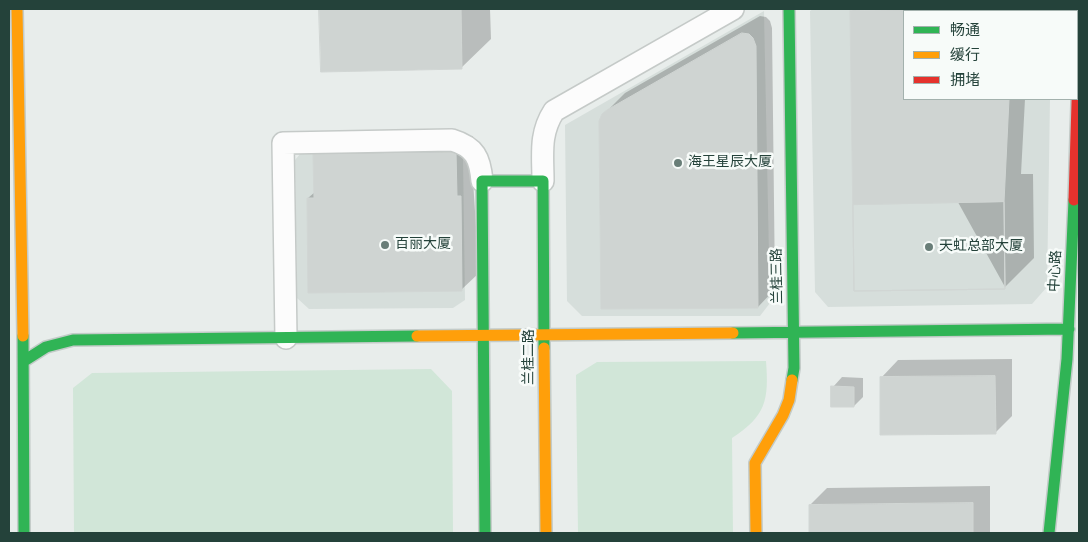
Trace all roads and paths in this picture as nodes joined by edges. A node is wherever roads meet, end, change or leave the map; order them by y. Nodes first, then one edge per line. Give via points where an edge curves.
1 (17, 9) edge
2 (733, 9) edge
3 (789, 9) edge
4 (1077, 100) edge
5 (482, 181) junction
6 (543, 181) junction
7 (1069, 329) junction
8 (794, 332) junction
9 (545, 335) junction
10 (484, 336) junction
11 (286, 338) junction
12 (24, 362) junction
13 (1051, 515) junction
14 (24, 533) edge
15 (485, 533) edge
16 (546, 533) edge
17 (756, 533) edge
18 (1049, 533) edge
19 (1057, 533) edge

1 - 12 street
2 - 6 street via 554,112 543,134
3 - 8 street, 兰桂三路
4 - 7 street, 中心路
5 - 6 street
5 - 10 street
5 - 11 street via 478,158 462,143 452,140 283,143
6 - 9 street, 兰桂二路
7 - 8 street
7 - 13 street, 中心路
8 - 9 street
8 - 17 street, 兰桂三路 via 794,368 789,400 755,463
9 - 10 street
9 - 16 street, 兰桂二路
10 - 11 street
10 - 15 street
11 - 12 street via 73,340 46,347
12 - 14 street
13 - 18 street, 中心路
13 - 19 street

